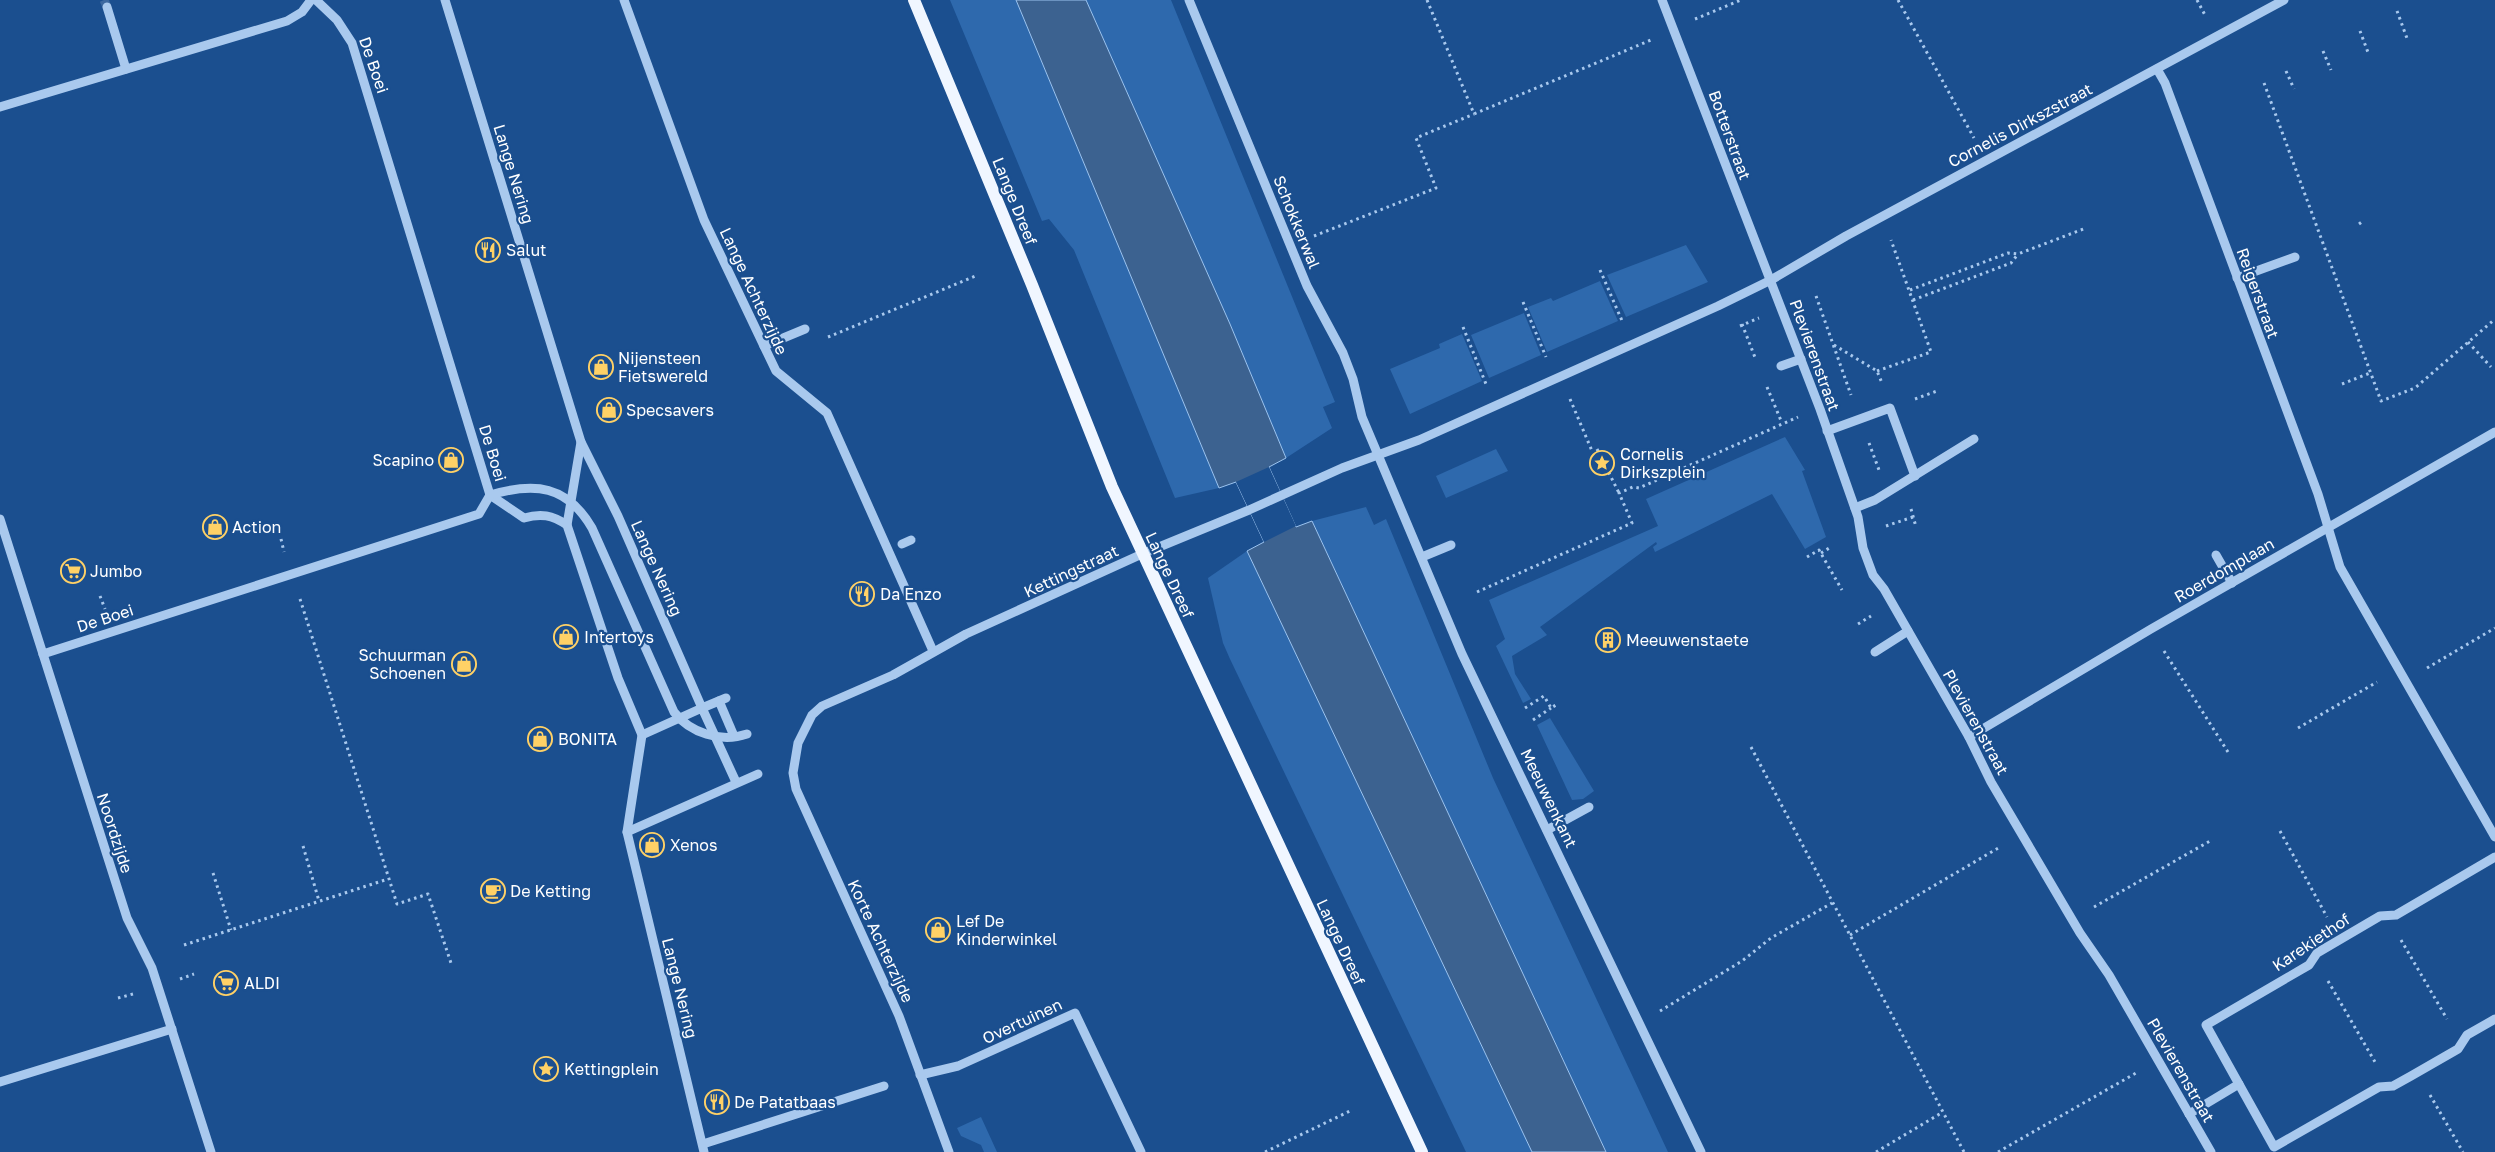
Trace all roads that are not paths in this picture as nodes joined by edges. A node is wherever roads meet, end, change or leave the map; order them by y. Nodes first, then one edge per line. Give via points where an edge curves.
1 (311, 0) edge
2 (316, 0) edge
3 (445, 0) edge
4 (624, 0) edge
5 (914, 0) edge
6 (1189, 0) edge
7 (1662, 0) edge
8 (2284, 0) edge
9 (107, 8) tunnel mouth
10 (2157, 68) junction
11 (126, 69) junction
12 (0, 107) edge
13 (2295, 257) dead end
14 (2237, 278) junction
15 (1771, 280) junction
16 (805, 329) dead end
17 (764, 346) junction
18 (1801, 359) junction
19 (1781, 366) dead end
20 (1827, 431) junction
21 (2495, 432) edge
22 (1974, 439) dead end
23 (581, 442) junction
24 (1378, 454) junction
25 (1915, 476) junction
26 (490, 496) junction
27 (572, 502) junction
28 (1855, 508) junction
29 (0, 519) edge
30 (567, 525) junction
31 (2328, 528) junction
32 (911, 540) dead end
33 (902, 544) dead end
34 (1451, 545) dead end
35 (1142, 554) junction
36 (2216, 555) dead end
37 (1422, 557) junction
38 (2232, 583) junction
39 (1908, 631) junction
40 (933, 651) junction
41 (1875, 652) dead end
42 (43, 654) junction
43 (702, 708) junction
44 (679, 719) junction
45 (747, 734) dead end
46 (642, 735) junction
47 (716, 736) junction
48 (734, 736) junction
49 (1969, 737) junction
50 (798, 743) joint
51 (758, 774) dead end
52 (736, 782) junction
53 (1589, 807) dead end
54 (1547, 830) junction
55 (627, 832) junction
56 (2495, 837) edge
57 (2495, 857) edge
58 (2495, 1019) edge
59 (172, 1029) junction
60 (920, 1075) junction
61 (0, 1082) edge
62 (2239, 1084) junction
63 (884, 1086) dead end
64 (2189, 1114) junction
65 (704, 1148) edge
66 (211, 1152) edge
67 (949, 1152) edge
68 (1141, 1152) edge
69 (1422, 1152) edge
70 (1701, 1152) edge
71 (2211, 1152) edge

1 - 11 street via 292,19
2 - 26 street, De Boei via 337,20 352,43
3 - 23 street, Lange Nering
4 - 17 street, Lange Achterzijde via 704,220
5 - 35 main road, Lange Dreef
6 - 24 street, Schokkerwal via 1307,286 1354,379 1362,417
7 - 15 street, Botterstraat
8 - 10 street, Cornelis Dirkszstraat
9 - 11 street
10 - 14 street, Reigerstraat
10 - 15 street, Cornelis Dirkszstraat
11 - 12 street
13 - 14 street
14 - 31 street, Reigerstraat
15 - 18 street, Plevierenstraat
15 - 24 street via 1496,406
16 - 17 street
17 - 40 street, Lange Achterzijde via 776,371 828,413
18 - 19 street
18 - 20 street, Plevierenstraat
20 - 25 street via 1890,408
20 - 28 street, Plevierenstraat
21 - 31 street, Roerdomplaan
22 - 25 street
23 - 27 street, Lange Nering
23 - 43 street, Lange Nering via 618,516
24 - 35 street, Kettingstraat
24 - 37 street, Meeuwenkant
25 - 28 street
26 - 27 street via 520,488 538,488
26 - 30 street via 524,518 548,516
26 - 42 street, De Boei via 479,514
27 - 30 street, Lange Nering
27 - 44 street via 592,528 670,706
28 - 39 street, Plevierenstraat via 1863,548 1873,575
29 - 42 street, Noordzijde
30 - 46 street via 618,678
31 - 38 street, Roerdomplaan
31 - 56 street via 2340,567
32 - 33 street
34 - 37 street
35 - 40 street, Kettingstraat
35 - 69 main road, Lange Dreef
36 - 38 street
37 - 54 street, Meeuwenkant via 1462,654
38 - 49 street, Roerdomplaan
39 - 41 street
39 - 49 street, Plevierenstraat
40 - 50 street, Kettingstraat via 893,675 822,706 812,715
42 - 59 street, Noordzijde via 127,918 152,968
43 - 44 street
43 - 47 street, Lange Nering
43 - 48 street via 722,700
44 - 46 street
44 - 47 street via 692,728
45 - 48 street
46 - 55 street, Lange Nering
47 - 48 street
47 - 52 street, Lange Nering
49 - 64 street, Plevierenstraat via 2022,834
50 - 60 street, Korte Achterzijde via 793,773 800,802 899,1016
51 - 52 street
52 - 55 street
53 - 54 street
54 - 70 street, Meeuwenkant
55 - 65 street, Lange Nering
57 - 62 street, Karekiethof via 2396,915 2380,916 2317,953 2309,965 2206,1025
58 - 62 street, Karekiethof via 2467,1035 2458,1049 2393,1086 2379,1087 2274,1147
59 - 61 street
59 - 66 street, Noordzijde
60 - 67 street, Korte Achterzijde
60 - 68 street, Overtuinen via 958,1066 1075,1012
62 - 64 street
63 - 65 street
64 - 71 street, Plevierenstraat

